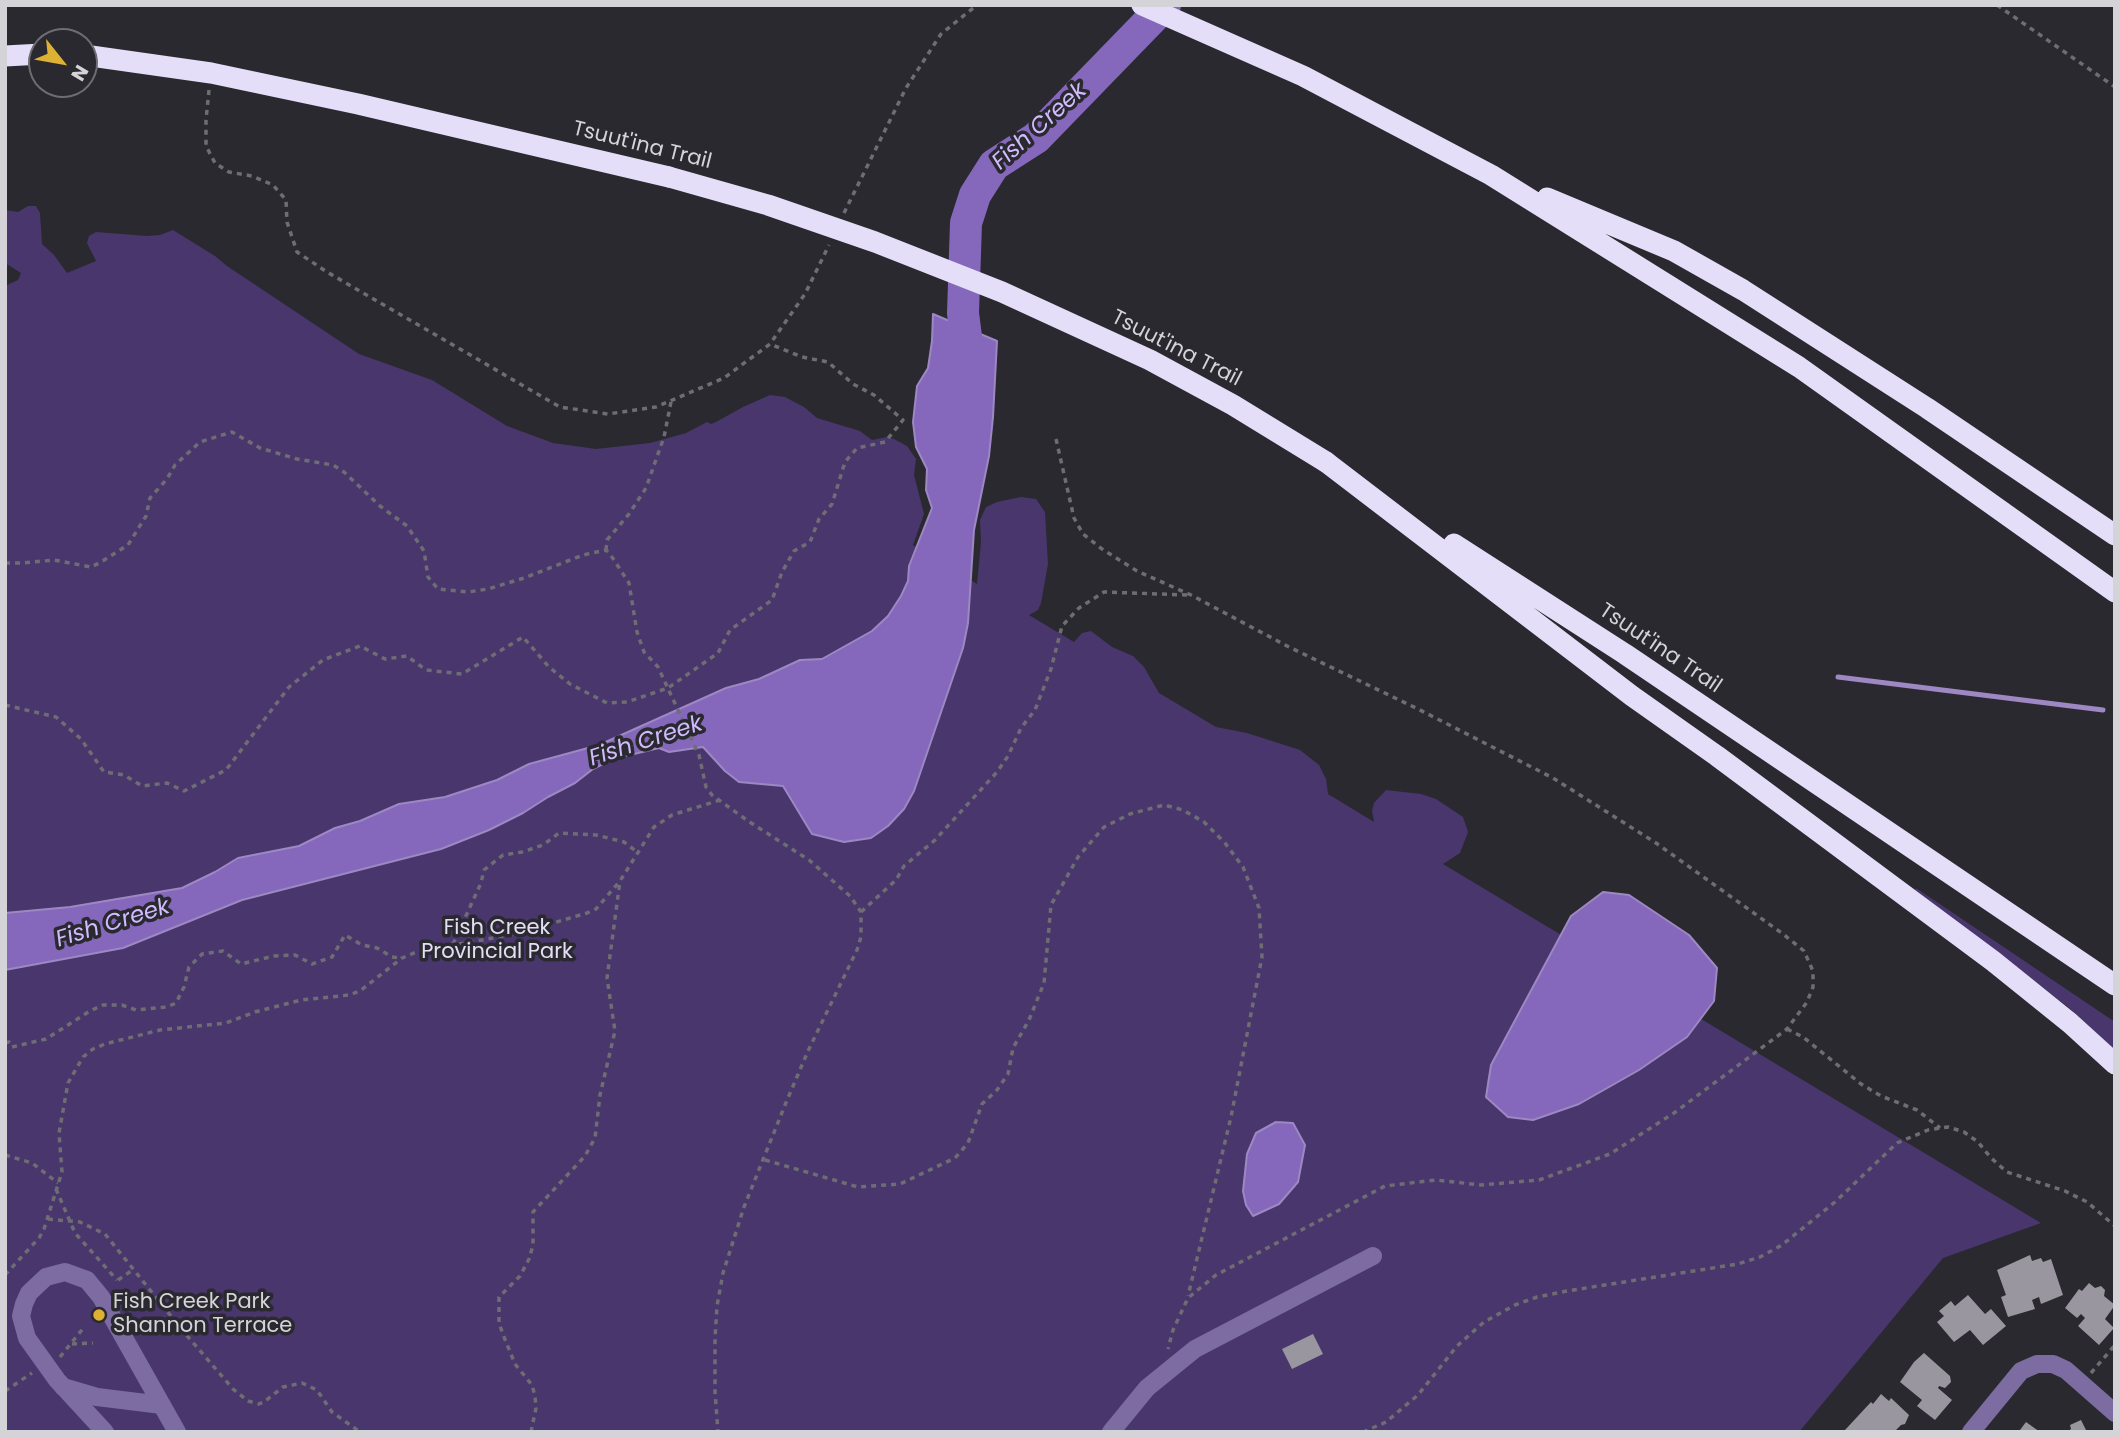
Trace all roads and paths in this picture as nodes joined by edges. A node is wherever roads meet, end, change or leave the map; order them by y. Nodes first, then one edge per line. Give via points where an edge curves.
1 (977, 5) edge
2 (1142, 5) edge
3 (1997, 5) edge
4 (5, 48) edge
5 (28, 50) edge
6 (28, 54) edge
7 (5, 56) edge
8 (98, 57) edge
9 (211, 73) junction
10 (2115, 87) edge
11 (1491, 174) junction
12 (843, 216) dead end
13 (832, 239) dead end
14 (770, 344) junction
15 (671, 400) junction
16 (1056, 439) dead end
17 (1326, 462) junction
18 (2115, 535) edge
19 (606, 550) junction
20 (5, 563) edge
21 (2115, 592) edge
22 (1191, 595) junction
23 (668, 688) junction
24 (5, 705) edge
25 (720, 800) junction
26 (637, 852) junction
27 (620, 881) junction
28 (861, 912) junction
29 (453, 944) junction
30 (402, 958) junction
31 (2115, 985) edge
32 (1787, 1029) junction
33 (5, 1043) edge
34 (2115, 1064) edge
35 (1940, 1128) junction
36 (5, 1155) edge
37 (765, 1160) junction
38 (58, 1183) junction
39 (56, 1189) junction
40 (48, 1219) junction
41 (69, 1220) junction
42 (2115, 1227) edge
43 (1373, 1256) dead end
44 (134, 1269) junction
45 (5, 1275) edge
46 (1188, 1298) junction
47 (93, 1343) dead end
48 (72, 1344) dead end
49 (2115, 1345) edge
50 (1161, 1375) junction
51 (2080, 1382) junction
52 (63, 1387) junction
53 (162, 1405) junction
54 (2115, 1413) edge
55 (105, 1432) edge
56 (177, 1432) edge
57 (360, 1432) edge
58 (531, 1432) edge
59 (718, 1432) edge
60 (1111, 1432) edge
61 (1363, 1432) edge
62 (1971, 1432) edge

1 - 12 path via 941,34 906,88
2 - 11 highway via 1303,76
3 - 10 path
4 - 5 highway
6 - 7 highway
8 - 9 highway, Tsuut'ina Trail
9 - 15 path via 206,146 215,163 229,172 274,185 286,200 287,222 297,252 560,407 608,414 656,407
9 - 17 highway, Tsuut'ina Trail, bridge via 669,177 851,233 1002,292 1150,360
11 - 18 highway via 1674,251 1742,290
11 - 21 highway via 1799,367
13 - 14 path via 805,294
14 - 15 path via 724,378
14 - 23 path via 828,362 902,420 885,442 857,448 845,462 832,504 819,519 810,542 794,551 772,600 730,630 718,653
15 - 19 path via 646,488 607,540
16 - 22 path via 1074,518 1083,534 1137,571
17 - 31 highway, Tsuut'ina Trail via 1625,654
17 - 34 highway via 1632,696 1993,961
19 - 20 path via 488,589 439,589 428,577 424,551 407,526 344,472 260,449 232,432 200,442 175,465 150,498 133,538 101,562 91,567 54,559
19 - 23 path via 629,583 644,652
22 - 28 path via 1104,592 1079,608 1062,626 1035,710 997,772
22 - 32 path via 1553,778 1783,933 1804,951 1813,971 1807,1002
23 - 24 path via 627,702 607,703 570,684 523,637 462,674 426,670 407,656 385,659 360,646 323,660 289,687 226,770 184,791 167,783 142,786 124,775 104,772 81,739 56,717
23 - 25 path via 699,755 706,787
25 - 26 path via 672,815 654,827
25 - 28 path via 809,860 850,896
26 - 27 path
26 - 29 path via 624,842 596,835 559,833 542,845 503,855 484,870
27 - 29 path via 587,913 516,934
27 - 58 path via 607,978 615,1031 595,1138 585,1156 533,1212 529,1259 499,1297 499,1323 510,1354 535,1396
28 - 37 path via 862,937 857,950 808,1051
29 - 30 path
30 - 33 path via 345,935 332,957 312,964 295,955 241,964 223,951 202,954 189,967 176,1003 136,1010 103,1005 46,1039 12,1047
30 - 38 path via 349,995 301,1000 226,1023 160,1030 93,1049 68,1083 58,1133 62,1162
32 - 35 path via 1861,1084 1917,1110
32 - 46 path via 1610,1154 1539,1180 1481,1185 1436,1180 1385,1186 1216,1275
35 - 42 path via 1964,1132 2007,1172 2087,1202
35 - 61 path via 1897,1143 1835,1202 1782,1245 1759,1257 1567,1291 1515,1305 1484,1322 1457,1346 1418,1395 1386,1422
36 - 38 path via 32,1163
37 - 46 path via 858,1187 900,1184 955,1158 968,1143 982,1104 1008,1074 1013,1048 1044,983 1051,905 1078,857 1104,827 1129,814 1164,806 1183,810 1204,822 1244,867 1259,908 1262,957 1231,1117
37 - 59 path via 735,1232 719,1295
38 - 39 path
39 - 40 path
39 - 41 path
40 - 41 path
40 - 45 path via 39,1238
41 - 44 path via 105,1234
41 - 44 path via 117,1280
43 - 50 street via 1195,1349
44 - 57 path via 240,1395 259,1404 283,1387 302,1383 317,1390 332,1412
46 - 50 path via 1173,1330
47 - 48 path
49 - 51 path
50 - 60 street
51 - 54 street
51 - 62 street via 2053,1364 2029,1367
52 - 53 street via 97,1397
52 - 53 street via 27,1338 22,1316 37,1283 65,1272 88,1280 101,1297
52 - 55 street
53 - 56 street

